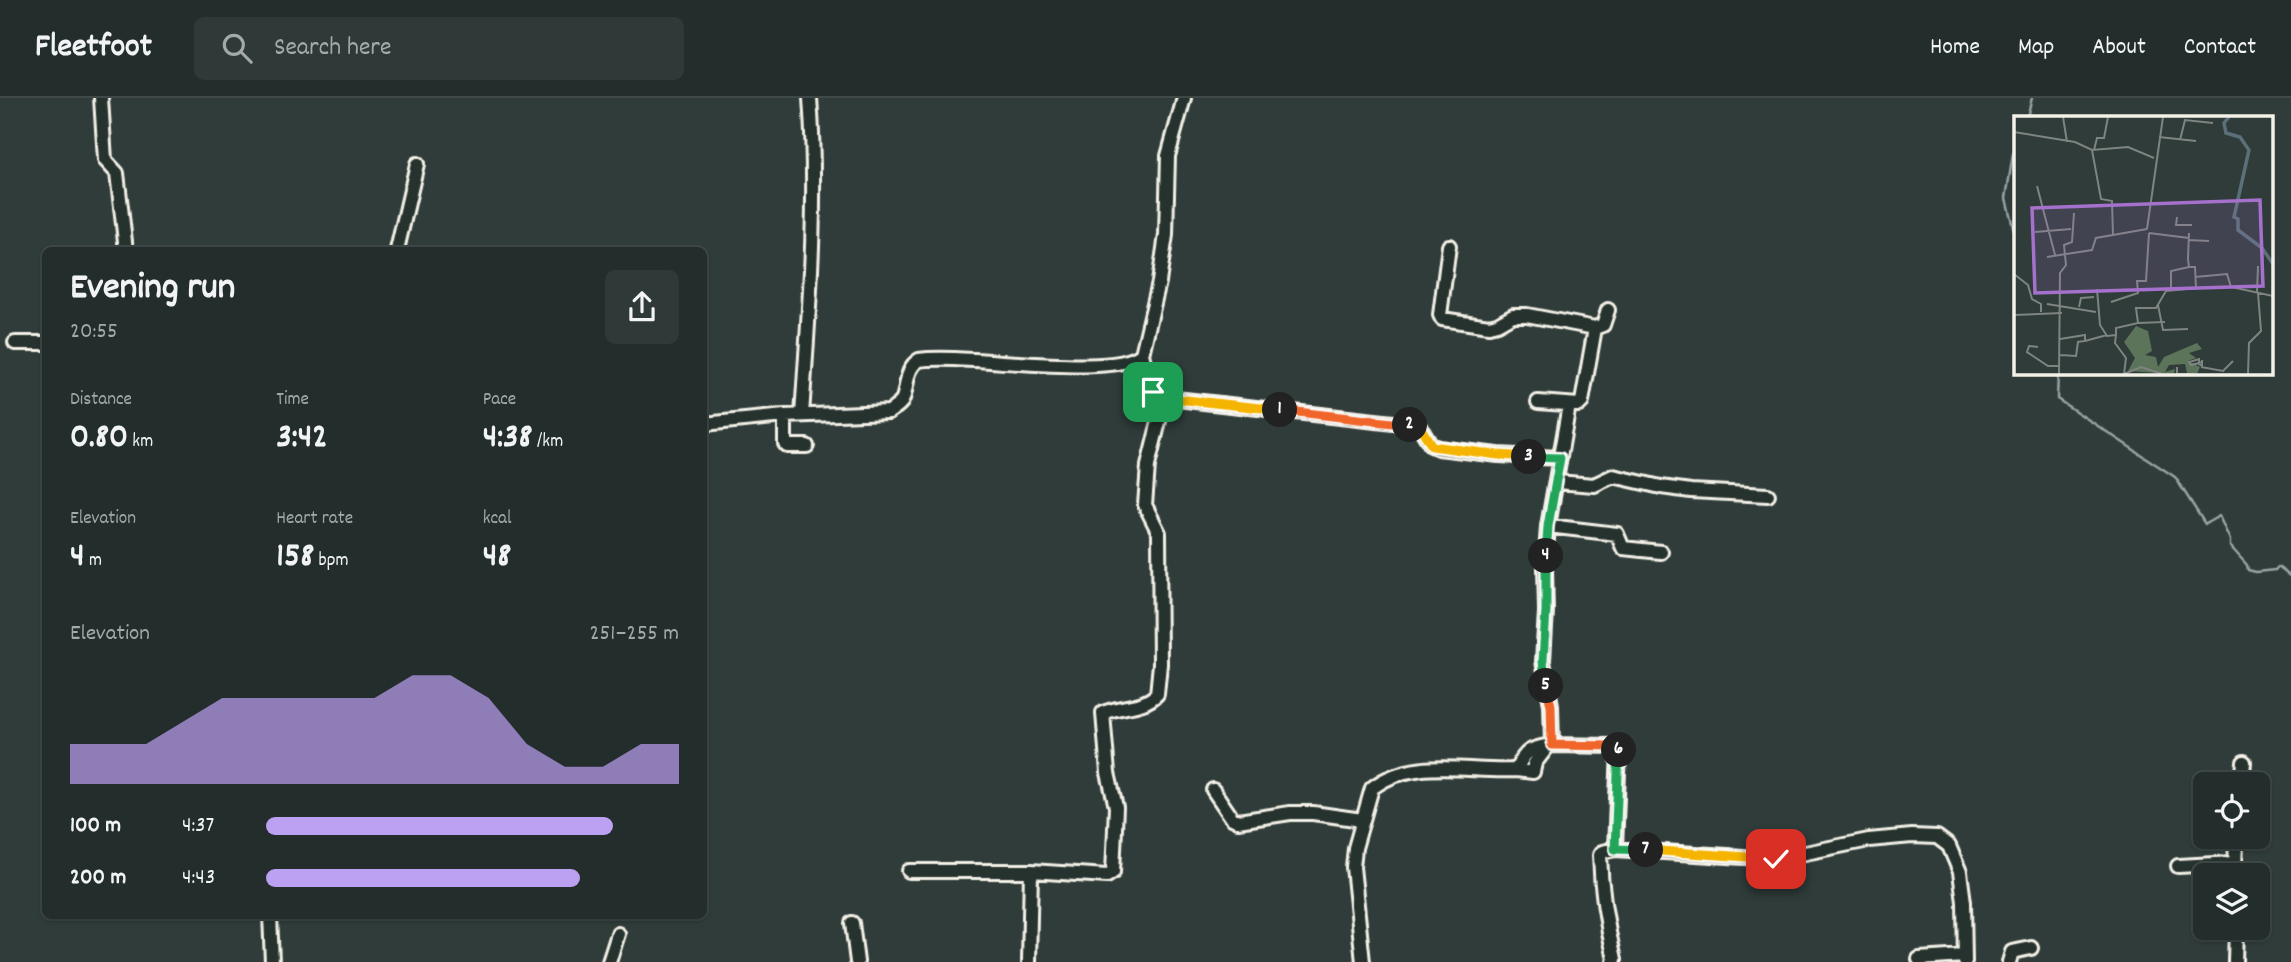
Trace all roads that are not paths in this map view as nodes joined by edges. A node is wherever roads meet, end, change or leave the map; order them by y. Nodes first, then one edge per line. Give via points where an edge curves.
1 (101, 98) edge
2 (810, 98) edge
3 (1184, 98) edge
4 (417, 164) dead end
5 (1449, 246) dead end
6 (126, 247) edge
7 (397, 247) edge
8 (1608, 310) dead end
9 (1595, 328) junction
10 (15, 343) dead end
11 (42, 343) edge
12 (1142, 355) junction
13 (1165, 397) junction
14 (1538, 402) dead end
15 (1569, 405) junction
16 (802, 415) junction
17 (785, 416) junction
18 (707, 424) edge
19 (807, 446) dead end
20 (1560, 458) junction
21 (1557, 482) junction
22 (1768, 495) dead end
23 (1548, 526) junction
24 (1661, 552) dead end
25 (1550, 746) junction
26 (2244, 762) dead end
27 (2243, 772) edge
28 (1213, 790) dead end
29 (1362, 820) junction
30 (1615, 849) junction
31 (2178, 866) dead end
32 (2193, 867) edge
33 (909, 871) dead end
34 (1031, 871) junction
35 (270, 919) edge
36 (852, 923) dead end
37 (618, 934) dead end
38 (2236, 940) edge
39 (2031, 948) dead end
40 (1919, 958) dead end
41 (1964, 959) edge
42 (272, 962) edge
43 (609, 962) edge
44 (857, 962) edge
45 (1029, 962) edge
46 (1363, 962) edge
47 (1614, 962) edge
48 (2009, 962) edge
49 (2235, 962) edge

1 - 6 street via 105,160 117,173
2 - 16 street via 812,268
3 - 12 street via 1168,156 1165,244
4 - 7 street
5 - 9 street via 1442,319 1489,326 1513,315
8 - 9 street via 1603,325
9 - 15 street via 1583,399 1579,405
10 - 11 street
12 - 13 street via 1153,392
12 - 16 street via 1119,364 919,360 910,369 901,402 889,412
13 - 20 street via 1412,425 1438,447
13 - 34 street via 1148,466 1146,498 1147,512 1160,533 1157,694 1102,716 1116,807 1113,872 1107,876
14 - 15 street
15 - 20 street
16 - 17 street
17 - 18 street
17 - 19 street via 785,444
20 - 21 street
21 - 22 street via 1594,485 1612,475 1681,490
21 - 23 street
23 - 24 street via 1617,534 1623,548
23 - 25 street via 1543,661 1551,705
25 - 29 street via 1531,749 1516,769 1444,768 1408,772 1380,782 1372,788
25 - 30 street via 1618,747
26 - 27 street
28 - 29 street via 1238,821 1290,813
29 - 46 street via 1353,867
30 - 41 street via 1776,859 1869,840 1937,837 1948,846 1961,872
30 - 47 street via 1600,855 1605,924
31 - 32 street
33 - 34 street
34 - 45 street
35 - 42 street
36 - 44 street
37 - 43 street
38 - 49 street
39 - 48 street via 2012,952
40 - 41 street

